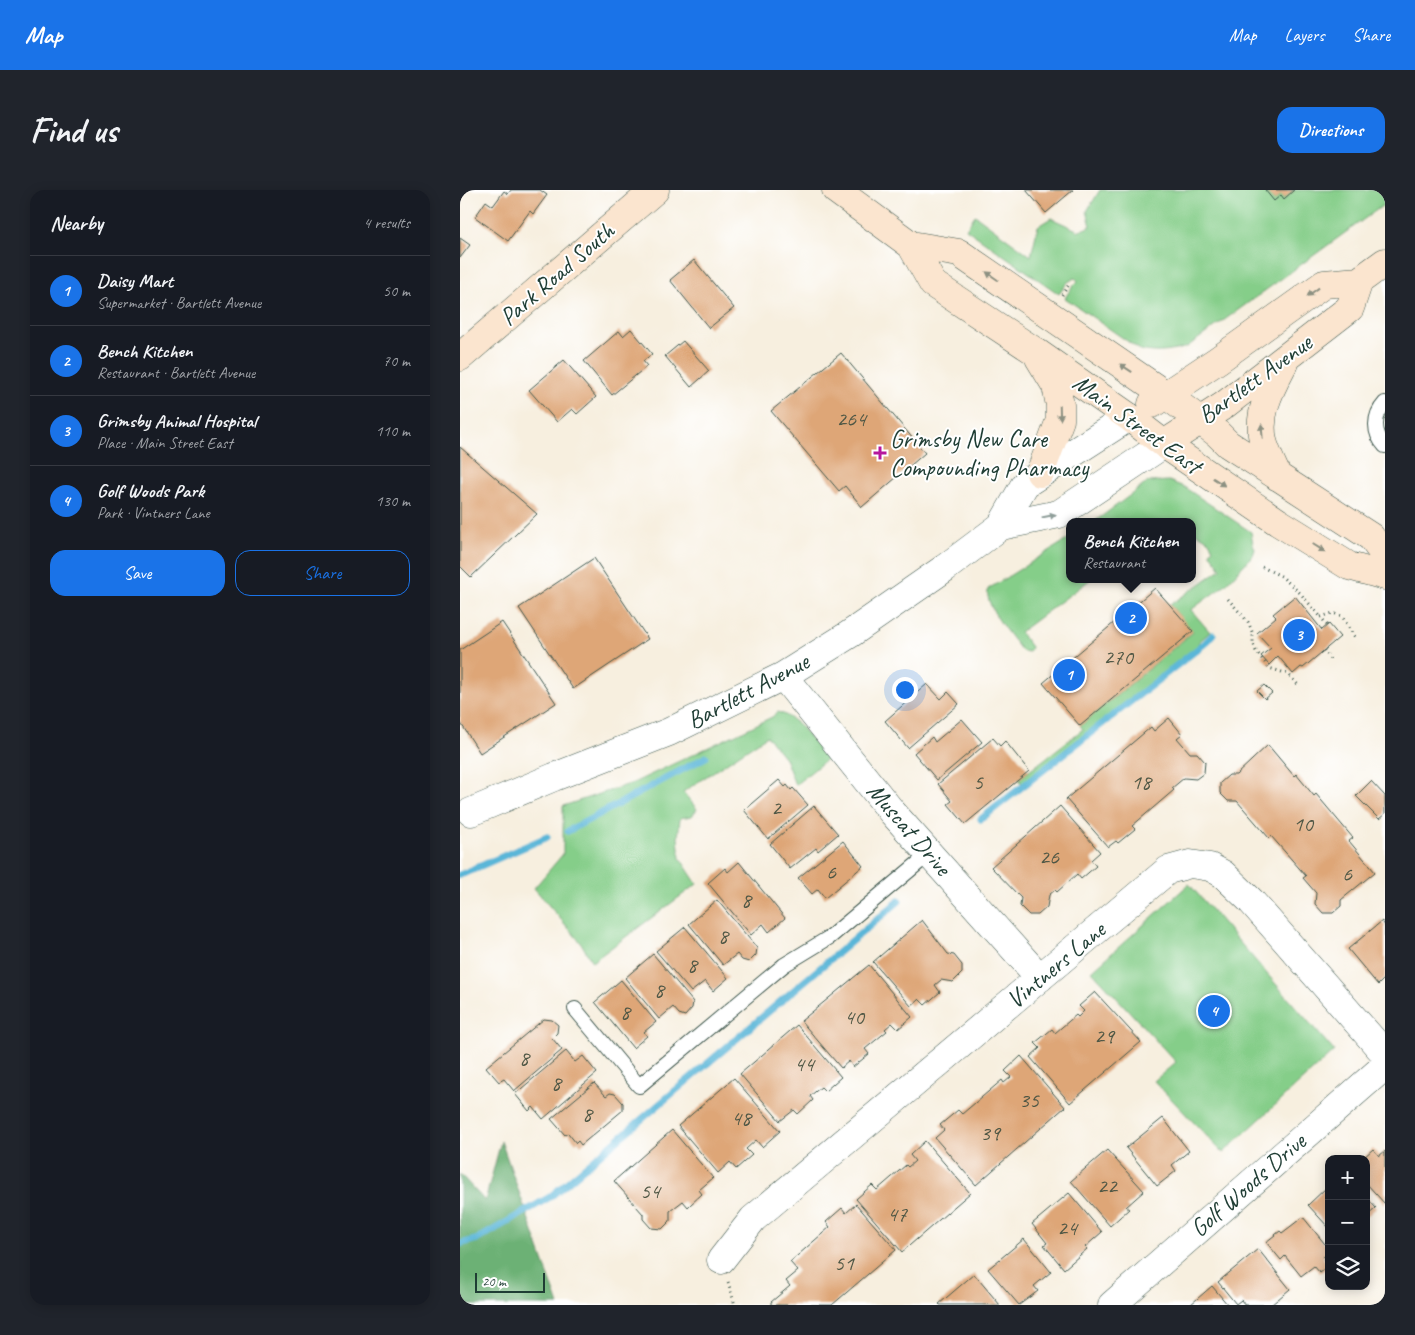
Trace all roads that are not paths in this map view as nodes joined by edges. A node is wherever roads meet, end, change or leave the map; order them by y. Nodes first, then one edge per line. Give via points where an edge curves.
1 (655, 190) edge
2 (836, 190) edge
3 (911, 245) junction
4 (1385, 262) edge
5 (1360, 281) junction
6 (1036, 352) junction
7 (460, 357) edge
8 (1287, 358) junction
9 (1166, 395) junction
10 (1385, 403) edge
11 (1129, 417) junction
12 (1200, 420) junction
13 (1164, 444) junction
14 (1385, 446) edge
15 (1040, 473) junction
16 (1278, 477) junction
17 (1001, 526) junction
18 (1385, 556) edge
19 (1385, 576) edge
20 (783, 676) junction
21 (472, 812) dead end
22 (929, 854) junction
23 (1040, 978) junction
24 (575, 1009) dead end
25 (1385, 1054) edge
26 (1385, 1066) edge
27 (720, 1260) dead end
28 (1112, 1305) edge

1 - 7 main road, Park Road South
2 - 3 main road, Main Street East
3 - 6 main road, Main Street East via 933,284
9 -> 3 main road, Main Street East via 959,253
4 - 5 main road
5 - 8 main road, Bartlett Avenue via 1350,308
5 -> 9 main road, Bartlett Avenue via 1324,284
6 - 11 main road, Main Street East
6 -> 15 main road via 1056,386 1060,406 1060,420
8 - 12 main road, Bartlett Avenue
16 -> 8 main road via 1263,442 1261,419 1267,397
9 - 11 main road, Bartlett Avenue
9 - 12 main road, Main Street East
10 - 14 lane via 1376,424
11 - 13 main road, Main Street East
11 - 15 street, Bartlett Avenue
12 - 13 main road, Bartlett Avenue
12 - 16 main road, Main Street East via 1228,444
17 -> 13 street, Bartlett Avenue via 1059,514
13 -> 19 main road, Main Street East via 1349,566
15 - 17 street, Bartlett Avenue via 1025,484
16 - 18 main road, Main Street East via 1371,537
17 - 20 street, Bartlett Avenue via 850,634
20 - 21 street, Bartlett Avenue via 670,732
20 - 22 street, Muscat Drive
22 - 23 street, Muscat Drive
22 - 24 lane via 830,937 784,965 639,1086
23 - 25 street, Vintners Lane via 1168,870 1190,864 1210,867 1223,874 1251,901
23 - 27 street, Vintners Lane via 753,1219
26 - 28 street, Golf Woods Drive

